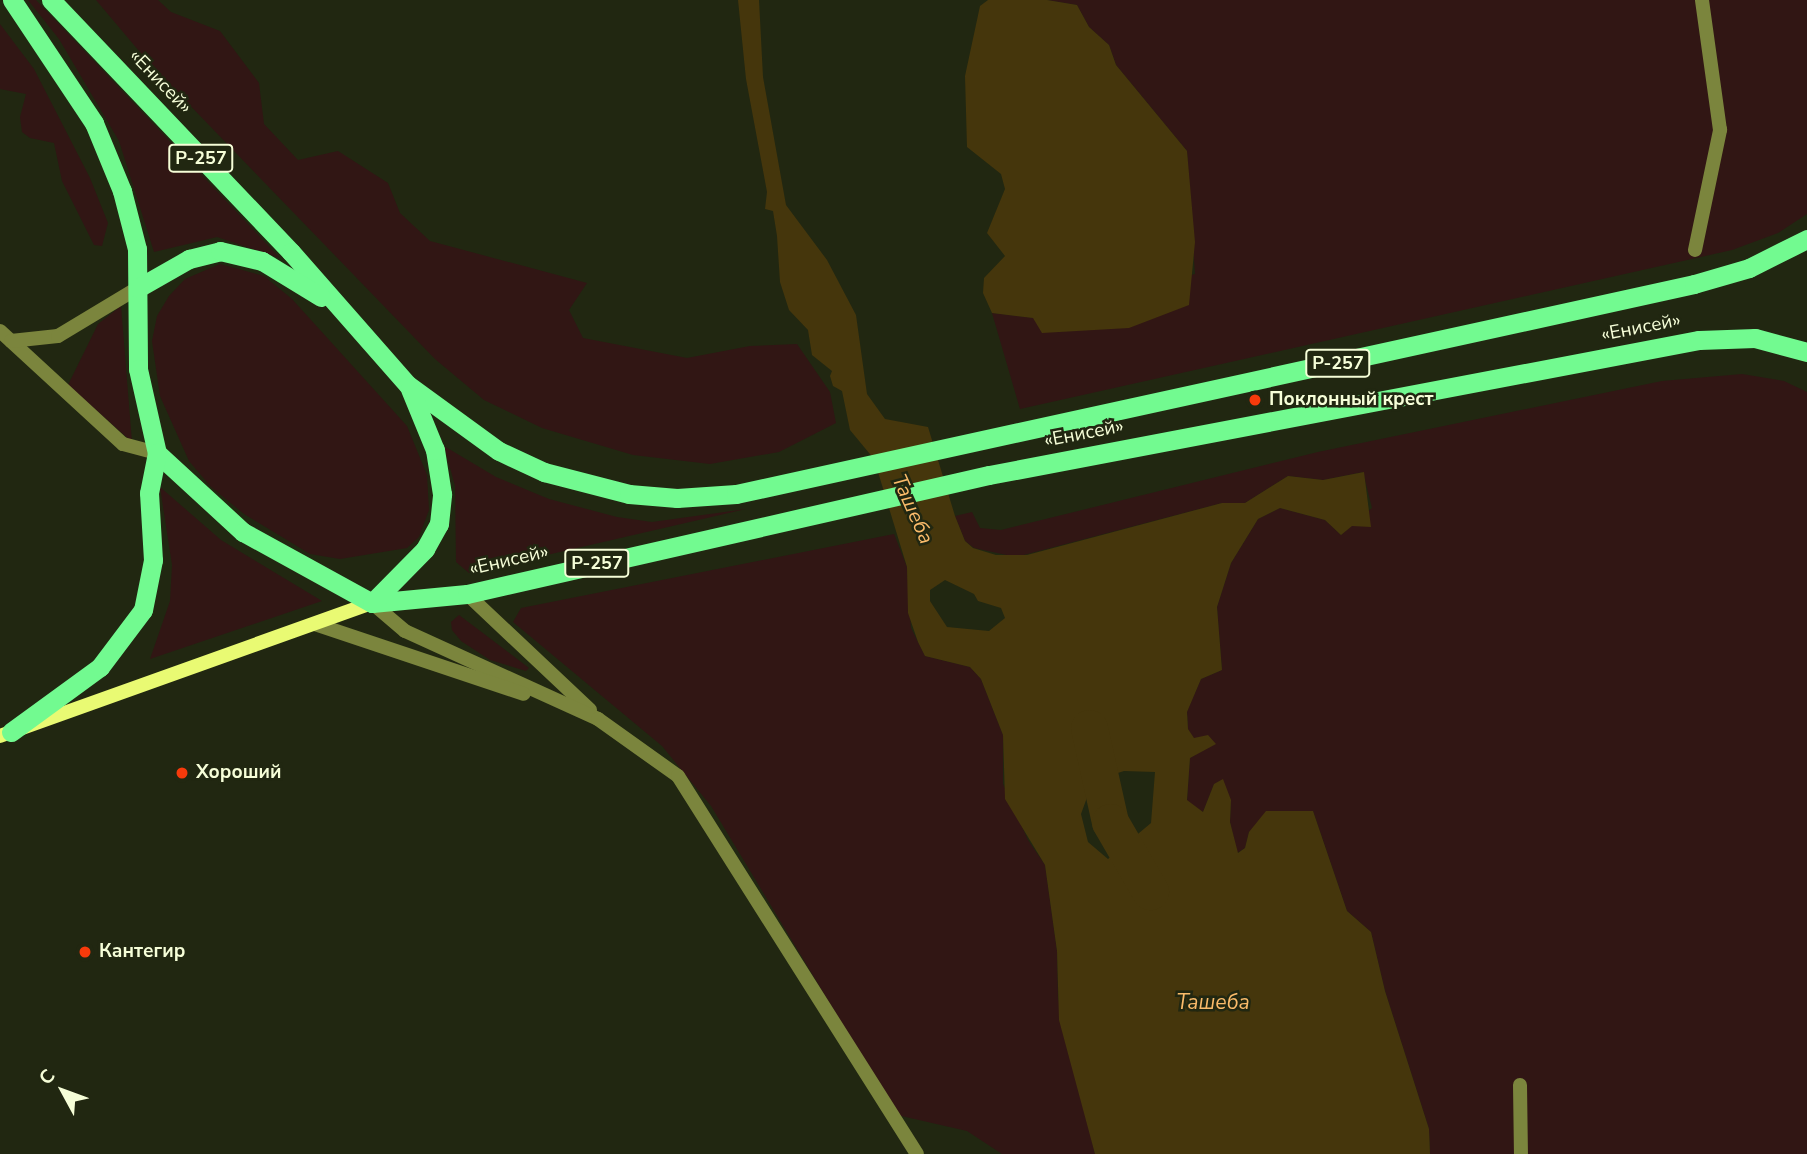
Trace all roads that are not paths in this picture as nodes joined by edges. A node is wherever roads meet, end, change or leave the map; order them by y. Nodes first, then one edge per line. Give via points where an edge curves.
1 (12, 0) edge
2 (51, 0) edge
3 (1702, 0) edge
4 (1807, 239) edge
5 (1695, 250) dead end
6 (138, 288) junction
7 (350, 318) junction
8 (0, 331) edge
9 (11, 341) junction
10 (1807, 352) edge
11 (408, 385) junction
12 (157, 453) junction
13 (467, 594) junction
14 (372, 603) junction
15 (315, 624) junction
16 (598, 719) junction
17 (6, 734) edge
18 (1520, 1084) dead end
19 (917, 1154) edge
20 (1521, 1154) edge

1 - 6 highway via 94,123 122,191 136,249
2 - 7 highway, «Енисей» / Р-257
3 - 5 street via 1720,130
4 - 11 highway, «Енисей» / Р-257 via 1749,268 1694,284 736,494 677,498 629,494 544,472 499,451
6 - 7 highway, «Енисей» / Р-257 via 203,254 242,254 290,276
6 - 9 street via 58,336
6 - 12 highway via 138,369
7 - 11 highway, «Енисей» / Р-257
8 - 9 street
9 - 12 street via 123,444
10 - 13 highway, «Енисей» / Р-257 via 1755,338 1699,340 989,475
11 - 14 highway, «Енисей» / Р-257 via 435,450 442,494 439,524 425,549
12 - 14 highway via 243,532
12 - 17 highway via 149,493 151,584 143,610 100,667
13 - 14 highway, «Енисей» / Р-257
13 - 16 street
14 - 15 main road
14 - 16 street via 405,631
15 - 16 street
15 - 17 main road
16 - 19 street via 678,776
18 - 20 street

